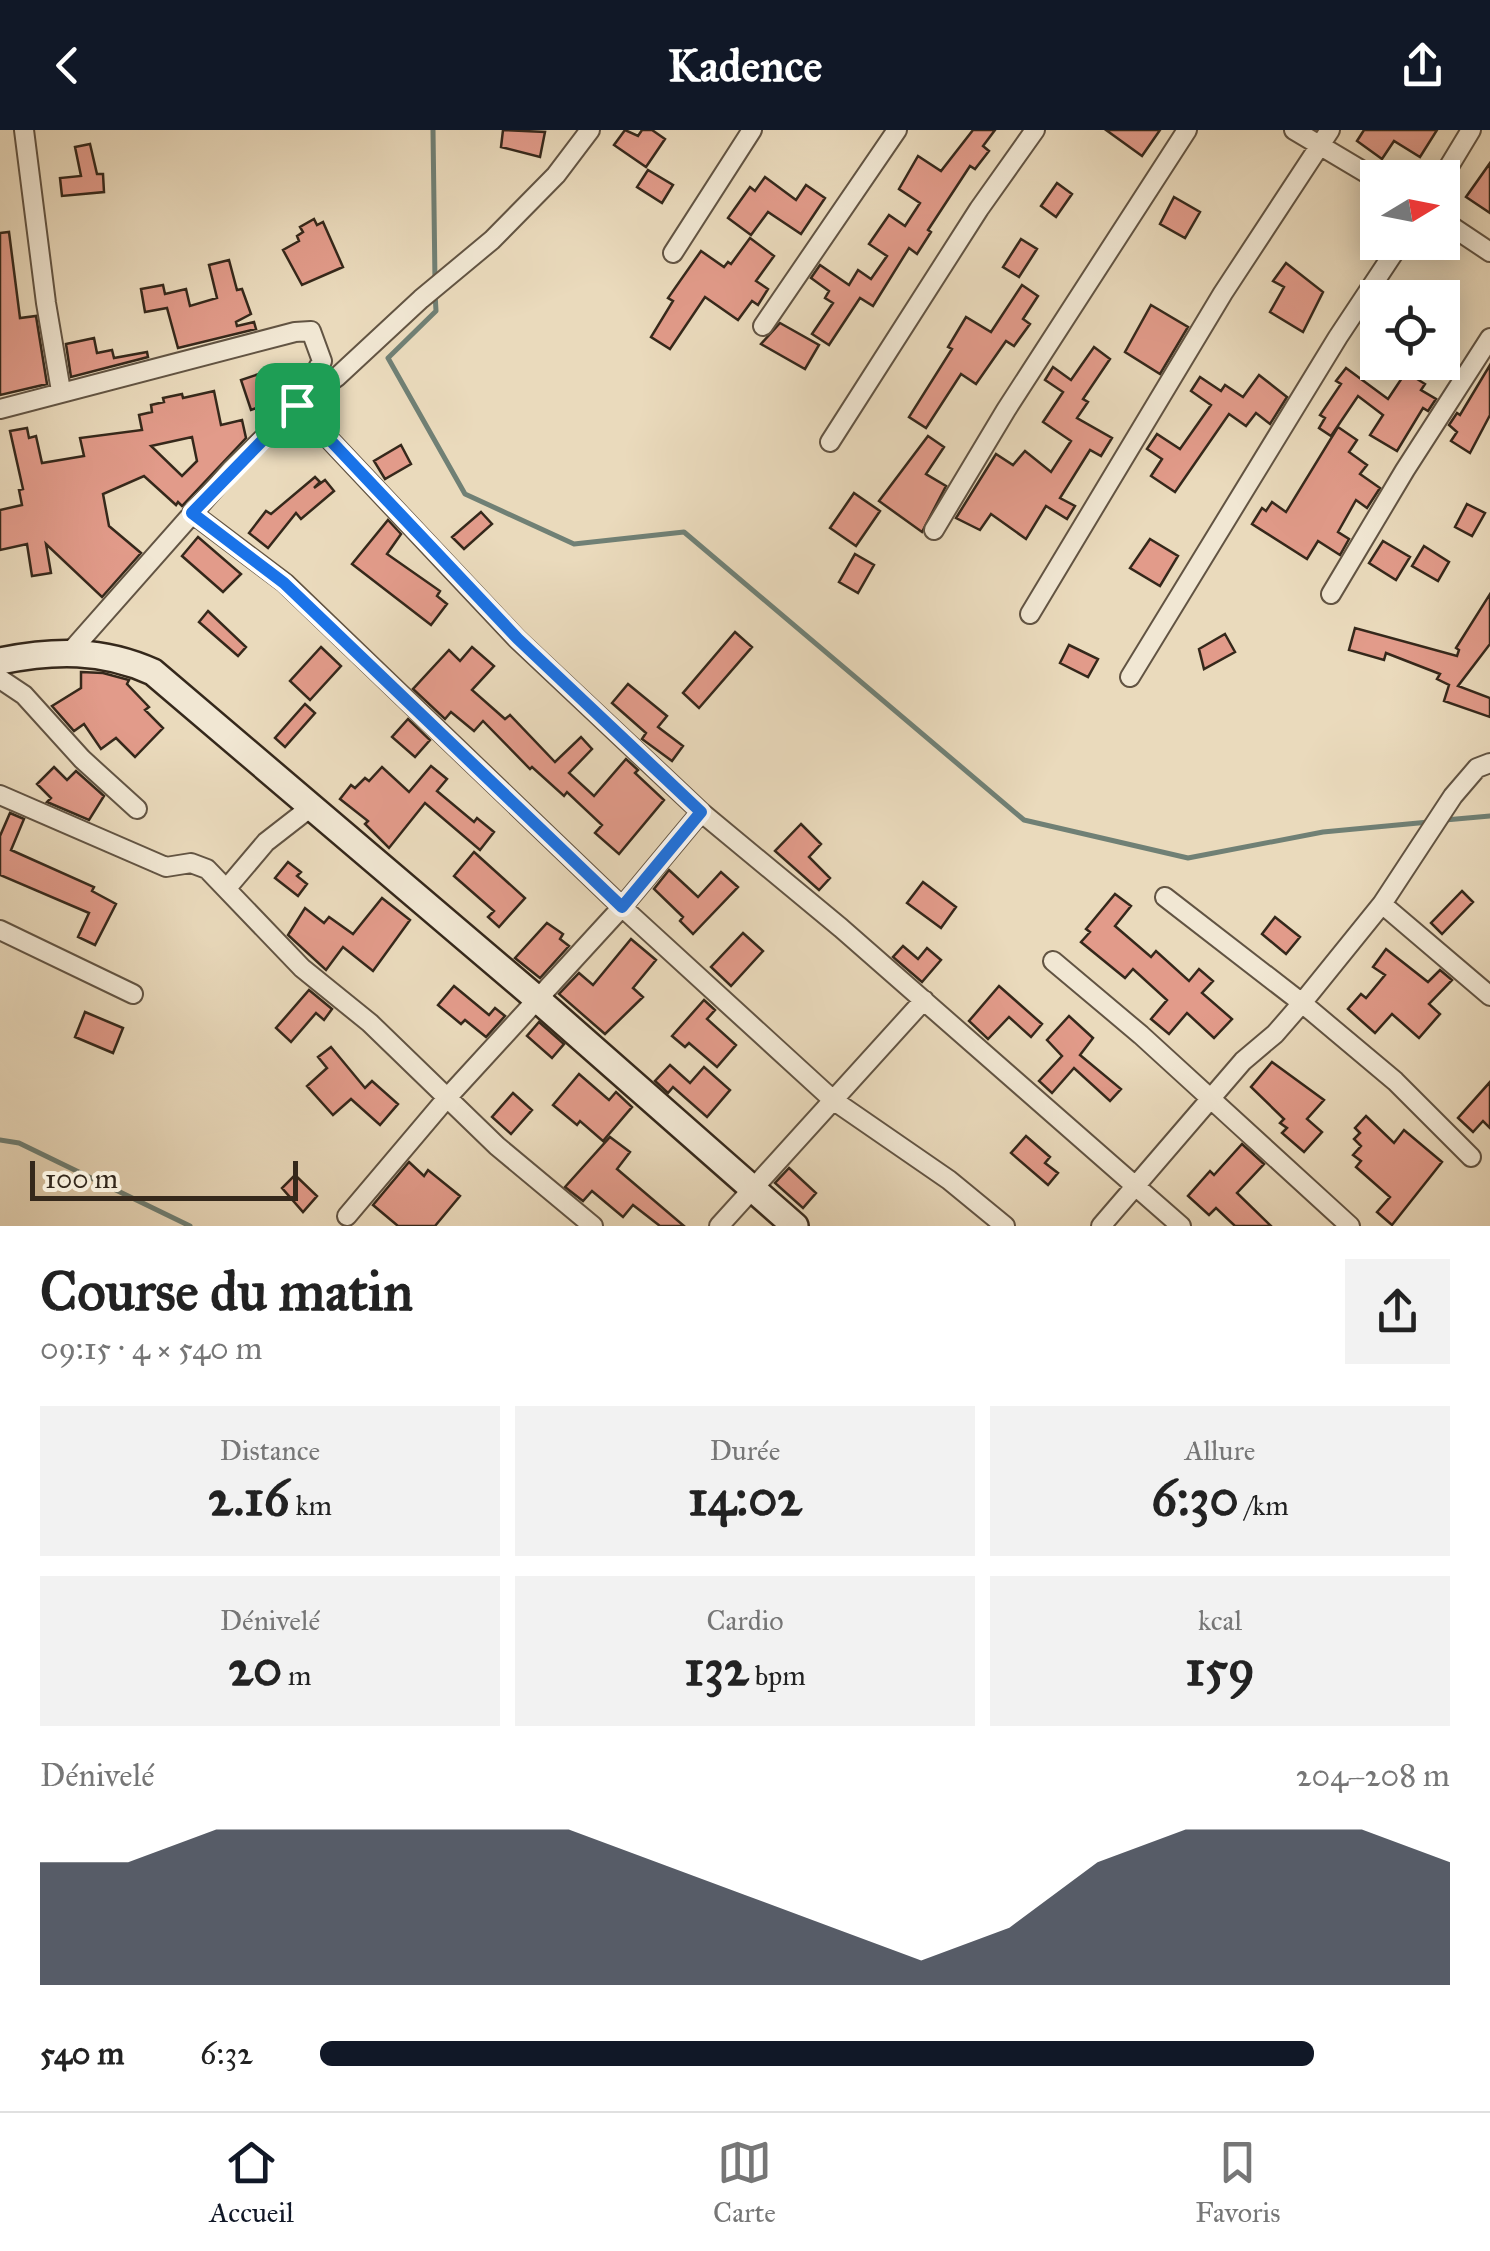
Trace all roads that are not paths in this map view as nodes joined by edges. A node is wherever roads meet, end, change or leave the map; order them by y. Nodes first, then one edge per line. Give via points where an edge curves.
1 (24, 130) edge
2 (590, 130) edge
3 (752, 130) edge
4 (897, 130) edge
5 (1036, 130) edge
6 (1187, 130) edge
7 (1294, 130) edge
8 (1471, 130) edge
9 (1325, 138) edge
10 (1453, 160) edge
11 (1360, 166) edge
12 (1460, 232) edge
13 (1490, 252) edge
14 (673, 253) dead end
15 (1390, 260) edge
16 (763, 326) dead end
17 (1490, 338) edge
18 (61, 390) junction
19 (297, 405) junction
20 (0, 409) edge
21 (830, 442) dead end
22 (192, 513) junction
23 (934, 530) dead end
24 (1331, 594) dead end
25 (1030, 614) dead end
26 (71, 650) junction
27 (0, 661) edge
28 (1130, 677) dead end
29 (0, 679) edge
30 (1490, 763) edge
31 (0, 795) edge
32 (310, 803) junction
33 (138, 809) dead end
34 (701, 812) junction
35 (227, 888) junction
36 (1165, 897) dead end
37 (1382, 904) junction
38 (622, 907) junction
39 (0, 930) edge
40 (1053, 961) dead end
41 (134, 994) dead end
42 (1490, 996) edge
43 (536, 998) junction
44 (924, 1000) junction
45 (1302, 1003) junction
46 (446, 1099) junction
47 (832, 1100) junction
48 (1210, 1100) junction
49 (1471, 1157) dead end
50 (1136, 1188) junction
51 (754, 1190) junction
52 (347, 1216) dead end
53 (593, 1226) edge
54 (719, 1226) edge
55 (795, 1226) edge
56 (1005, 1226) edge
57 (1102, 1226) edge
58 (1182, 1226) edge
59 (1350, 1226) edge

1 - 18 street
2 - 19 street via 556,176 492,240
3 - 14 street
4 - 16 street
5 - 21 street
6 - 23 street
7 - 9 street
8 - 10 street
9 - 11 street
9 - 25 street via 1223,293
12 - 13 street
15 - 28 street
17 - 24 street
18 - 19 street via 311,331 322,361
18 - 20 street
19 - 22 street
19 - 34 street via 518,639
22 - 26 street
22 - 38 street via 284,583
26 - 27 street
26 - 32 street via 153,672
29 - 33 street
30 - 37 street via 1453,796
31 - 35 street via 166,867 191,863 207,869
32 - 35 street
32 - 43 street
34 - 38 street
34 - 44 street
35 - 46 street via 302,968 370,1023
36 - 45 street
37 - 42 street
37 - 45 street
38 - 43 street
38 - 47 street
39 - 41 street
40 - 48 street
43 - 46 street
43 - 51 street
44 - 47 street
44 - 50 street
45 - 48 street
45 - 49 street
46 - 52 street
46 - 53 street
47 - 51 street
47 - 56 street
48 - 50 street
48 - 59 street
50 - 57 street
50 - 58 street
51 - 54 street
51 - 55 street

